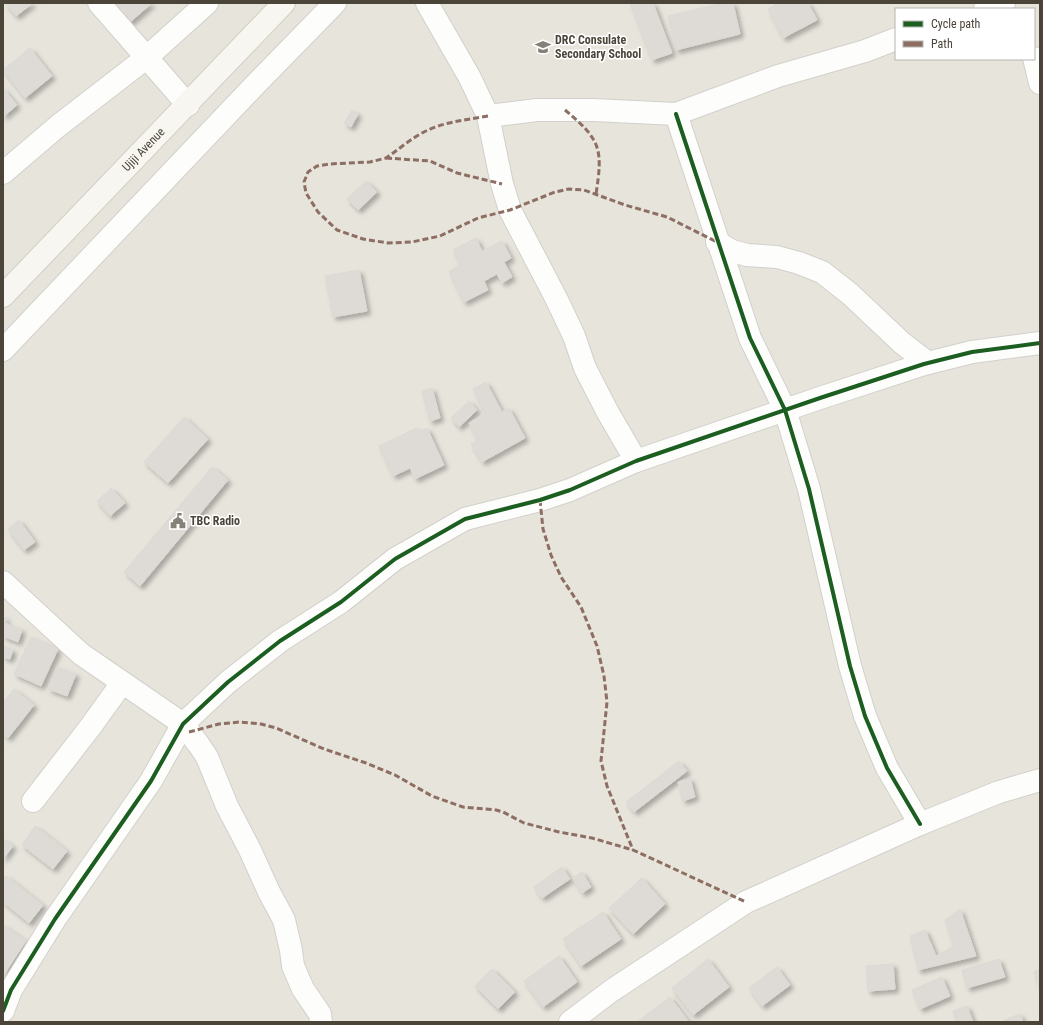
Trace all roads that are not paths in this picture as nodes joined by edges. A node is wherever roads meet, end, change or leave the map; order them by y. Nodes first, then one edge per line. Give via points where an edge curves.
1 (99, 3) edge
2 (207, 3) edge
3 (284, 3) edge
4 (335, 3) edge
5 (427, 3) edge
6 (1004, 3) edge
7 (989, 8) edge
8 (895, 39) edge
9 (146, 58) junction
10 (1034, 60) edge
11 (1040, 83) edge
12 (188, 105) junction
13 (676, 114) junction
14 (488, 116) junction
15 (3, 173) edge
16 (717, 242) junction
17 (3, 296) edge
18 (1040, 343) edge
19 (3, 350) edge
20 (928, 363) junction
21 (785, 410) junction
22 (636, 461) junction
23 (3, 582) edge
24 (122, 683) junction
25 (183, 724) junction
26 (1040, 780) edge
27 (33, 801) dead end
28 (920, 824) junction
29 (7, 988) edge
30 (3, 1011) edge
31 (321, 1022) edge
32 (570, 1022) edge

1 - 9 street
2 - 9 street
3 - 12 street, Ujiji Avenue
4 - 19 street
5 - 14 street via 470,78
6 - 7 street
8 - 13 street via 865,51 778,76
9 - 12 street
9 - 15 street via 58,126
10 - 11 street
12 - 17 street, Ujiji Avenue
13 - 14 street via 537,110
13 - 16 street
14 - 22 street via 510,210 557,300 574,336 585,368
16 - 20 street via 732,251 800,262 822,272
16 - 21 street via 750,338
18 - 20 street via 972,352
20 - 21 street
21 - 22 street
21 - 28 street via 809,488 850,666 865,716 887,768
22 - 25 street via 570,490 465,519 395,559 341,602 280,641 228,682
23 - 24 street via 81,654
24 - 25 street
24 - 27 street
25 - 29 street via 151,781
25 - 31 street via 207,757 227,806 284,920 293,966 303,989 320,1014
26 - 28 street via 999,792
28 - 32 street via 746,902 617,987
29 - 30 street

